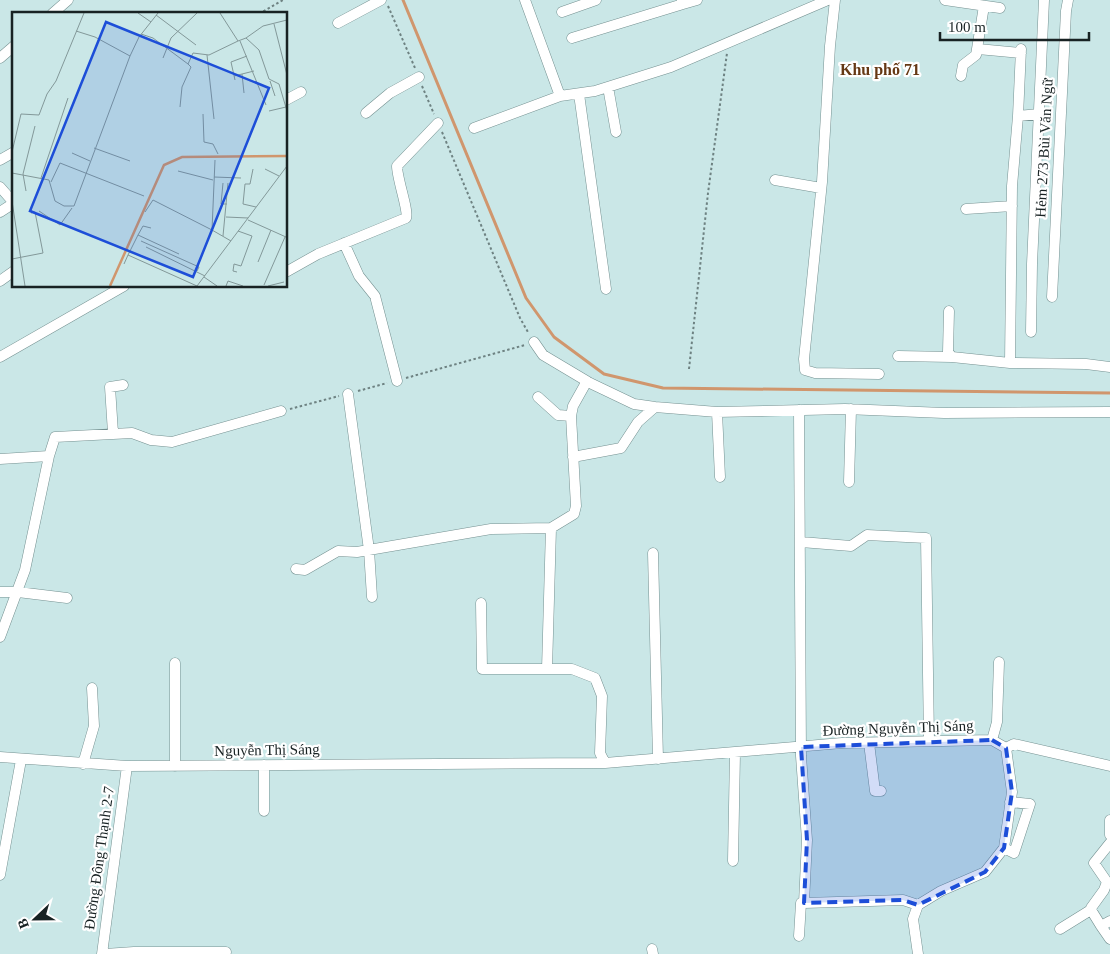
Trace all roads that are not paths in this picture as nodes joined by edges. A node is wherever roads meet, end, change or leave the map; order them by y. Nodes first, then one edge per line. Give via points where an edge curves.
1 (68, 0) edge
2 (381, 0) edge
3 (525, 0) edge
4 (596, 0) edge
5 (696, 0) edge
6 (828, 0) edge
7 (835, 0) edge
8 (945, 0) edge
9 (1044, 0) edge
10 (1068, 0) edge
11 (682, 2) edge
12 (984, 6) junction
13 (1000, 8) dead end
14 (54, 12) edge
15 (562, 12) dead end
16 (338, 23) dead end
17 (572, 38) dead end
18 (12, 48) edge
19 (978, 50) junction
20 (0, 58) edge
21 (962, 76) dead end
22 (418, 77) road end
23 (608, 87) junction
24 (301, 92) dead end
25 (579, 94) junction
26 (560, 96) junction
27 (288, 99) edge
28 (366, 112) dead end
29 (1039, 114) junction
30 (1018, 116) junction
31 (438, 122) road end
32 (474, 128) dead end
33 (616, 132) dead end
34 (12, 153) edge
35 (0, 160) edge
36 (775, 180) dead end
37 (0, 186) edge
38 (821, 188) junction
39 (12, 201) edge
40 (12, 204) edge
41 (1012, 206) junction
42 (966, 208) dead end
43 (0, 212) edge
44 (344, 243) junction
45 (288, 271) edge
46 (12, 272) edge
47 (0, 281) edge
48 (121, 288) edge
49 (606, 289) dead end
50 (1052, 297) dead end
51 (949, 311) dead end
52 (1032, 332) dead end
53 (534, 342) road end
54 (898, 356) dead end
55 (0, 357) edge
56 (952, 357) junction
57 (1010, 363) junction
58 (1110, 367) edge
59 (879, 374) dead end
60 (397, 381) road end
61 (587, 381) junction
62 (123, 385) dead end
63 (348, 394) road end
64 (538, 397) dead end
65 (655, 407) junction
66 (850, 409) junction
67 (799, 410) junction
68 (281, 411) road end
69 (716, 412) junction
70 (1110, 412) edge
71 (571, 416) junction
72 (113, 433) junction
73 (48, 456) junction
74 (573, 457) junction
75 (0, 459) edge
76 (720, 477) dead end
77 (849, 482) dead end
78 (551, 528) junction
79 (801, 542) junction
80 (369, 550) junction
81 (653, 553) dead end
82 (296, 569) dead end
83 (0, 592) edge
84 (18, 592) junction
85 (372, 597) dead end
86 (68, 598) dead end
87 (480, 603) dead end
88 (0, 637) edge
89 (998, 662) dead end
90 (175, 663) dead end
91 (547, 670) junction
92 (92, 688) dead end
93 (992, 740) junction
94 (930, 741) junction
95 (869, 743) junction
96 (801, 747) junction
97 (1006, 748) junction
98 (735, 753) junction
99 (0, 757) edge
100 (21, 760) junction
101 (658, 760) junction
102 (534, 763) joint
103 (606, 763) junction
104 (83, 764) junction
105 (264, 765) junction
106 (127, 766) junction
107 (175, 766) junction
108 (1110, 766) edge
109 (881, 791) dead end
110 (1010, 802) junction
111 (264, 811) dead end
112 (1110, 820) edge
113 (1110, 835) edge
114 (1110, 843) edge
115 (1004, 848) junction
116 (734, 861) dead end
117 (0, 870) edge
118 (804, 903) junction
119 (918, 905) junction
120 (1091, 908) dead end
121 (1106, 924) edge
122 (1060, 929) dead end
123 (800, 936) dead end
124 (1110, 939) edge
125 (226, 952) dead end
126 (104, 954) edge
127 (918, 954) edge

1 - 14 street
2 - 16 street
3 - 26 street
4 - 15 street
5 - 11 street
6 - 23 street via 671,67
7 - 38 street
8 - 12 street
9 - 29 street
10 - 50 street, Hẻm 273 Bùi Văn Ngữ
11 - 17 street
12 - 13 street
12 - 19 street
18 - 20 street
19 - 21 street via 963,65
19 - 30 street via 1021,51
22 - 28 street
23 - 25 street
23 - 33 street
24 - 27 street
25 - 26 street
25 - 49 street
26 - 32 street
29 - 30 street
29 - 52 street
30 - 41 street
31 - 44 street via 397,166 400,193 408,213 406,218
34 - 35 street
36 - 38 street
37 - 39 street
38 - 59 street via 805,370
40 - 43 street
41 - 42 street
41 - 57 street
44 - 45 street
44 - 60 street via 359,276 375,296
46 - 47 street
48 - 55 street
51 - 56 street via 948,352
53 - 61 street via 543,355
54 - 56 street
56 - 57 street
57 - 58 street
61 - 65 street via 634,404
61 - 71 street via 572,406
62 - 72 street via 110,387
63 - 80 street
64 - 71 street via 558,415
65 - 69 street
65 - 74 street via 638,422 621,448
66 - 67 street
66 - 70 street via 954,413
66 - 77 street
67 - 69 street
67 - 79 street
68 - 72 street via 172,442 151,440 132,433
69 - 76 street
71 - 74 street
72 - 73 street via 55,437
73 - 75 street
73 - 84 street
74 - 78 street via 574,514
78 - 80 street via 491,529
78 - 91 street
79 - 94 street via 851,546 868,535 926,538
79 - 96 street
80 - 82 street via 338,551 305,570
80 - 85 street
81 - 101 street
83 - 84 street
84 - 86 street
84 - 88 street
87 - 91 street via 482,669
89 - 93 street via 996,722
90 - 107 street
91 - 103 street via 572,669 595,678 602,696 600,752
92 - 104 street via 94,726
93 - 94 street, Đường Nguyễn Thị Sáng
93 - 97 street, Đường Nguyễn Thị Sáng
94 - 95 street, Đường Nguyễn Thị Sáng
95 - 96 street, Đường Nguyễn Thị Sáng
95 - 109 street via 875,791
96 - 98 street, Đường Nguyễn Thị Sáng
96 - 118 street via 807,840
97 - 108 street via 1014,744
97 - 110 street via 1012,792
98 - 101 street, Đường Nguyễn Thị Sáng
98 - 116 street
99 - 100 street, Nguyễn Thị Sáng
100 - 104 street, Nguyễn Thị Sáng
100 - 117 street
101 - 103 street, Đường Nguyễn Thị Sáng
102 - 103 street, Đường Nguyễn Thị Sáng
102 - 105 street, Nguyễn Thị Sáng
104 - 106 street, Nguyễn Thị Sáng
105 - 107 street, Nguyễn Thị Sáng
105 - 111 street
106 - 107 street, Nguyễn Thị Sáng
106 - 126 street, Đường Đông Thạnh 2-7
110 - 115 street
110 - 115 street via 1030,804 1014,852
112 - 113 street
114 - 120 street via 1094,863 1107,882
115 - 119 street via 985,872
118 - 119 street via 903,900
118 - 123 street via 801,903
119 - 127 street via 913,919
121 - 122 street via 1089,911
121 - 124 street
125 - 126 street

